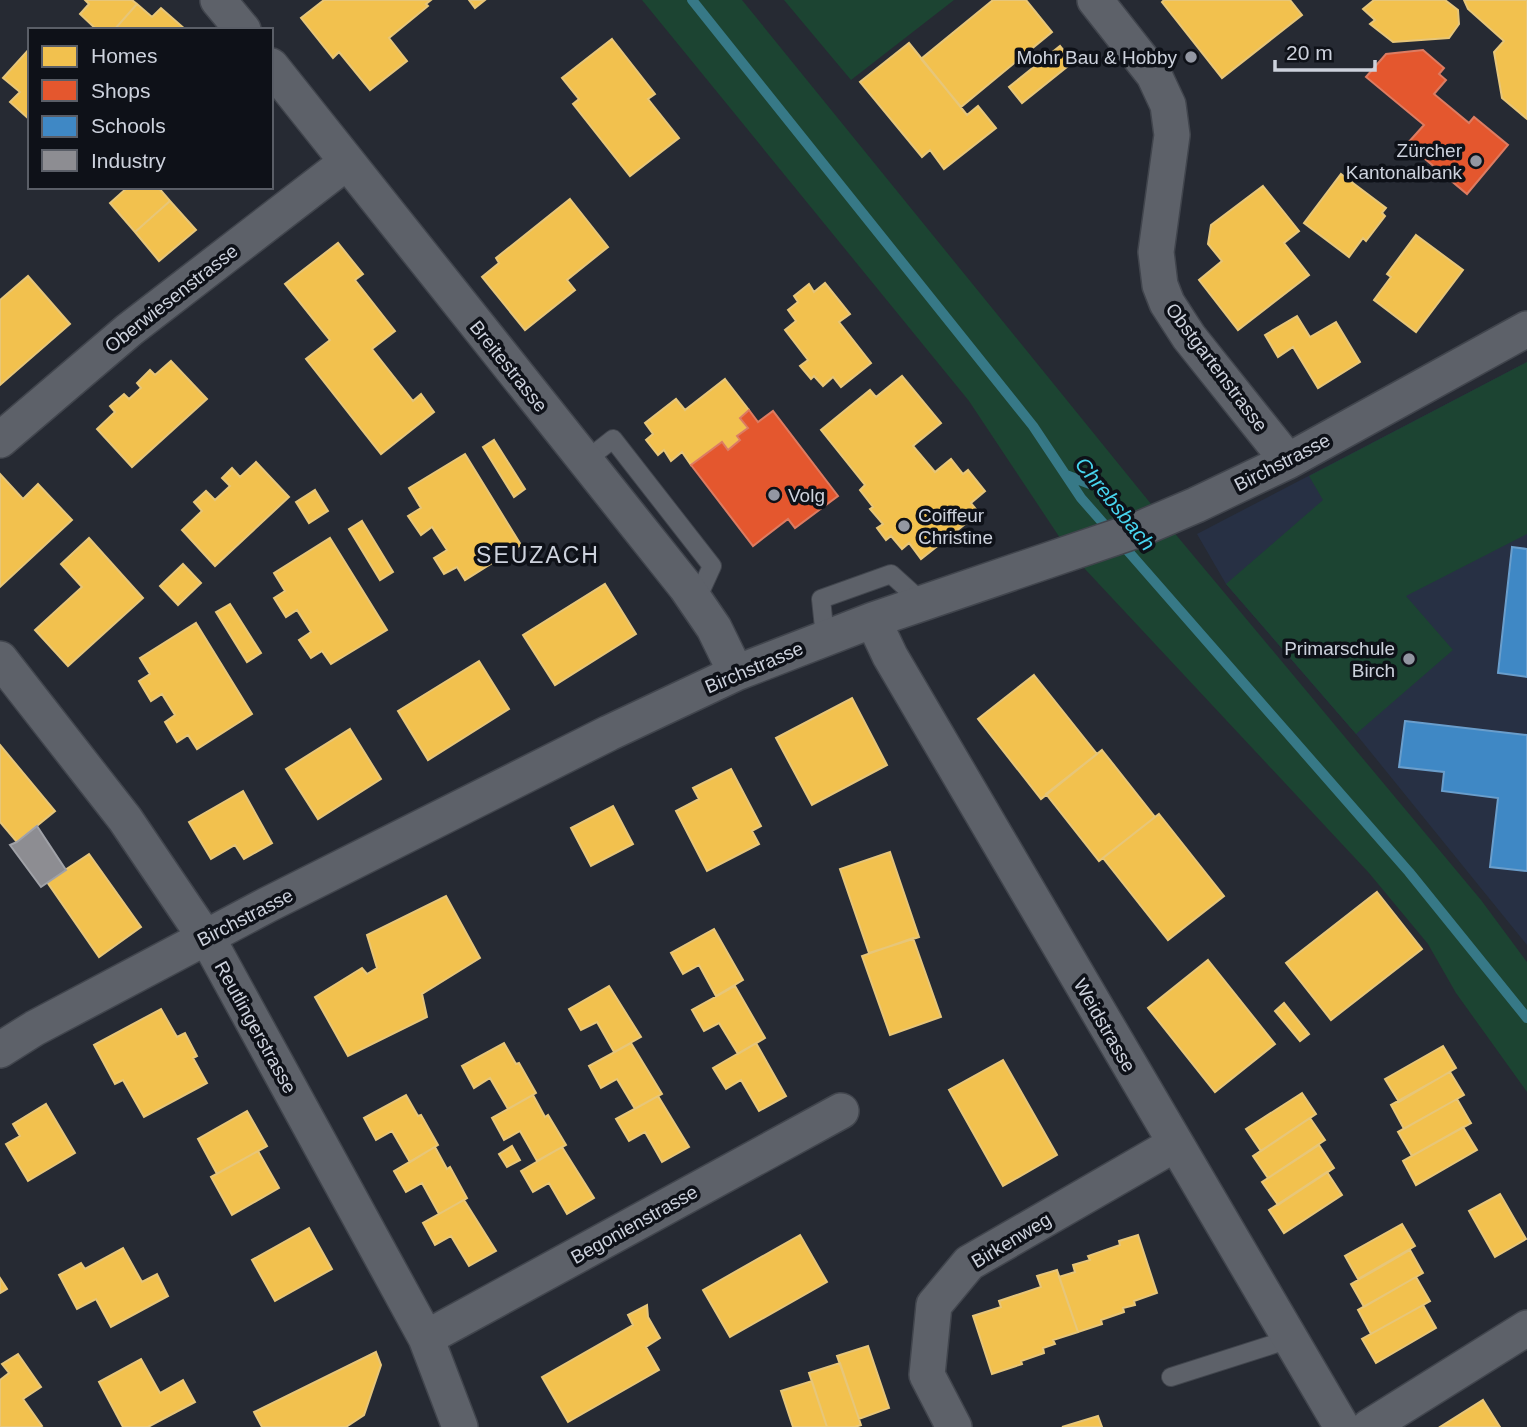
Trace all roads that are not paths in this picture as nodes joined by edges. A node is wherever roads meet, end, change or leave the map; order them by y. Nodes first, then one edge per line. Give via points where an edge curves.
1 (218, 0) edge
2 (1095, 0) edge
3 (241, 28) edge
4 (273, 69) edge
5 (347, 162) junction
6 (1527, 330) edge
7 (0, 440) edge
8 (1288, 461) junction
9 (923, 603) junction
10 (873, 620) junction
11 (825, 637) junction
12 (0, 659) edge
13 (736, 673) junction
14 (204, 938) junction
15 (0, 1050) edge
16 (841, 1111) dead end
17 (1175, 1144) junction
18 (1527, 1328) edge
19 (426, 1338) junction
20 (1290, 1339) junction
21 (1171, 1377) dead end
22 (448, 1422) edge
23 (954, 1427) edge
24 (1342, 1427) edge
25 (1369, 1427) edge

1 - 3 street
2 - 8 street, Obstgartenstrasse via 1154,75 1168,105 1172,135 1156,252 1167,303
4 - 5 street, Breitestrasse
5 - 7 street, Oberwiesenstrasse via 129,330
5 - 13 street, Breitestrasse via 696,601
6 - 8 street, Birchstrasse
8 - 9 street, Birchstrasse via 1140,528
9 - 10 street, Birchstrasse
9 - 11 lane via 891,574 821,598
10 - 11 street, Birchstrasse
10 - 17 street, Weidstrasse
11 - 13 street, Birchstrasse
12 - 14 street, Reutlingerstrasse via 125,819
13 - 14 street, Birchstrasse
14 - 15 street, Birchstrasse
14 - 19 street, Reutlingerstrasse
16 - 19 street, Begonienstrasse
17 - 20 street, Weidstrasse
17 - 23 street, Birkenweg via 969,1263 934,1304 927,1375
18 - 25 street
19 - 22 street, Reutlingerstrasse
20 - 21 lane
20 - 24 street, Weidstrasse

